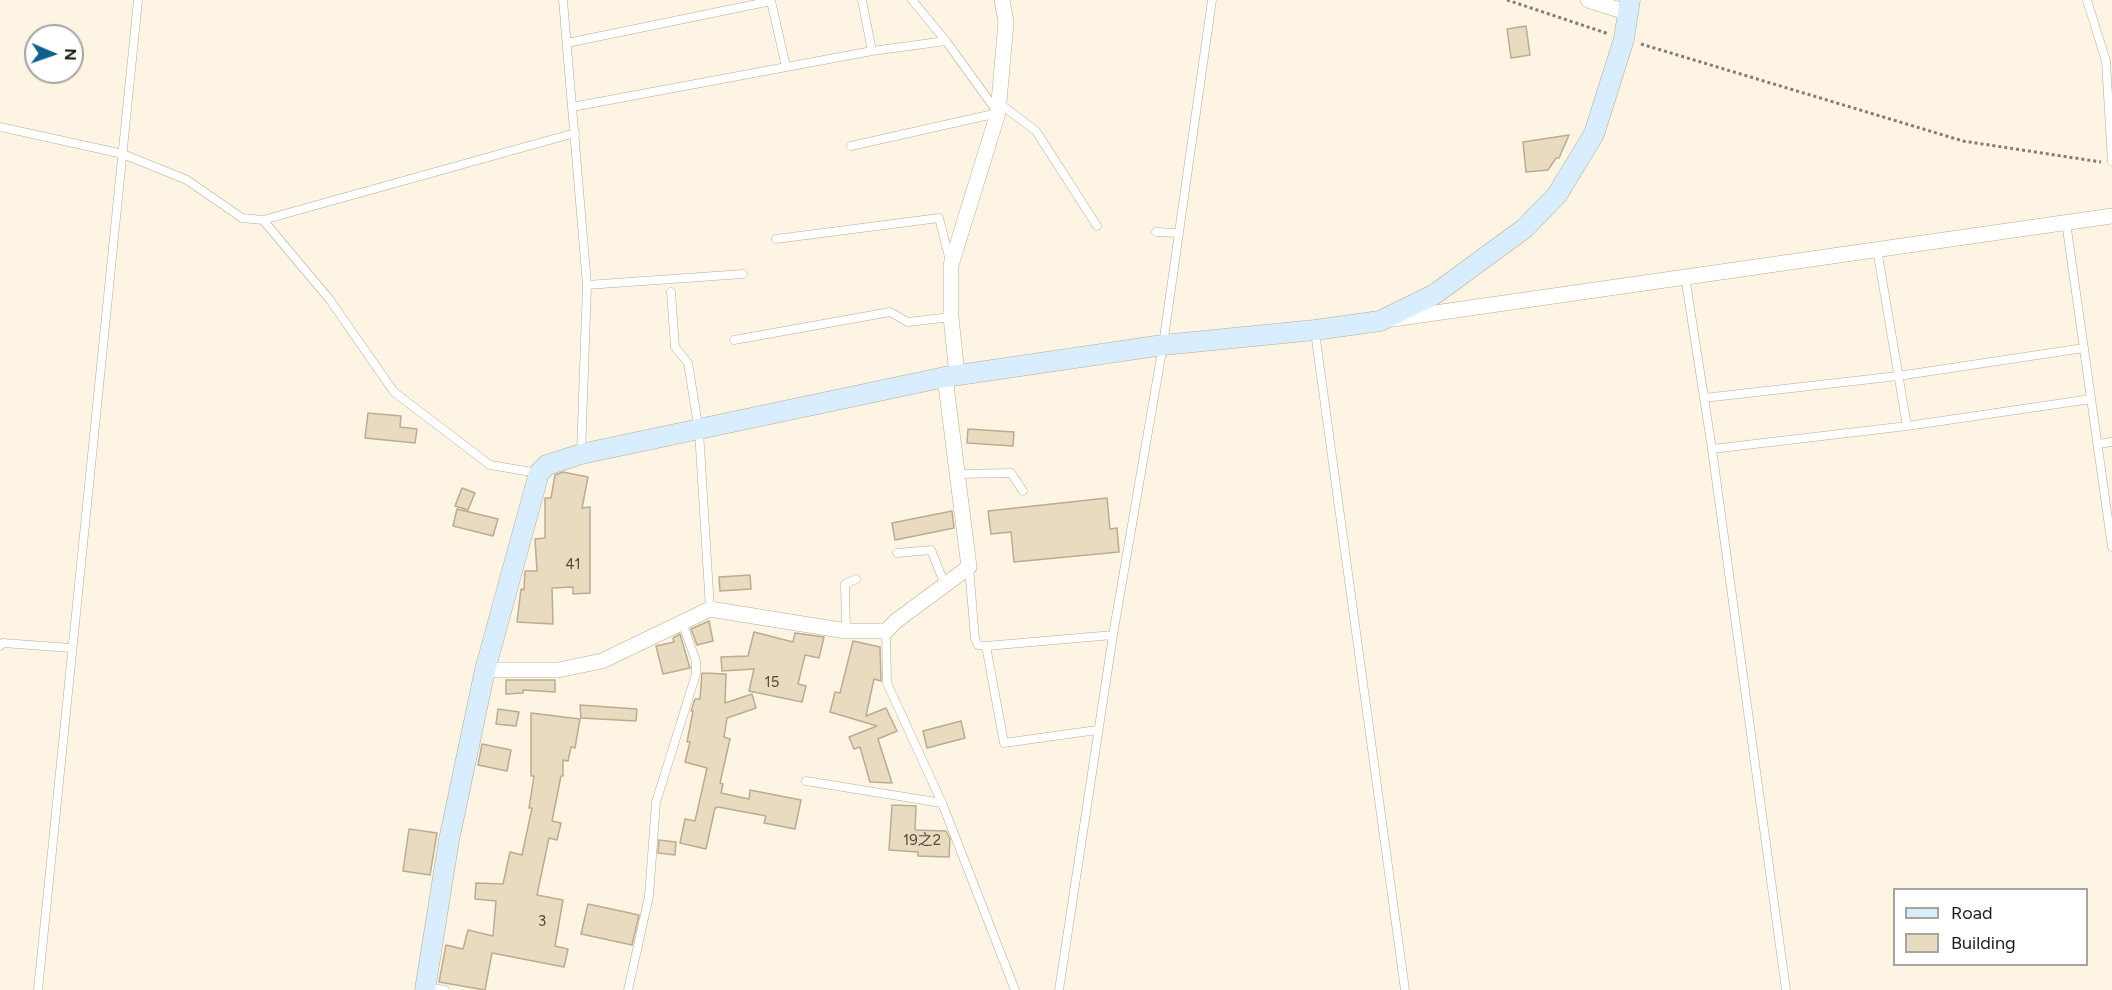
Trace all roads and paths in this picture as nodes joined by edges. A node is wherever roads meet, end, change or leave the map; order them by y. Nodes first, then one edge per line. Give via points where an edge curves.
1 (138, 0) edge
2 (563, 0) edge
3 (862, 0) edge
4 (912, 0) edge
5 (1002, 0) edge
6 (1212, 0) edge
7 (1507, 0) edge
8 (1588, 0) edge
9 (2087, 0) edge
10 (1627, 4) edge
11 (1624, 39) junction
12 (946, 41) junction
13 (567, 44) junction
14 (872, 51) junction
15 (786, 67) junction
16 (572, 106) junction
17 (998, 108) junction
18 (0, 127) edge
19 (574, 133) junction
20 (851, 146) dead end
21 (123, 154) junction
22 (2112, 163) edge
23 (2112, 216) edge
24 (263, 220) junction
25 (2066, 222) junction
26 (1097, 226) dead end
27 (1156, 232) dead end
28 (1178, 233) junction
29 (776, 239) dead end
30 (1877, 249) junction
31 (951, 265) junction
32 (743, 274) dead end
33 (1685, 276) junction
34 (587, 285) junction
35 (671, 292) dead end
36 (951, 317) junction
37 (1380, 321) junction
38 (1315, 330) junction
39 (734, 340) dead end
40 (1163, 345) junction
41 (2084, 348) junction
42 (951, 376) junction
43 (1898, 376) junction
44 (1704, 398) junction
45 (2091, 399) junction
46 (1907, 426) junction
47 (699, 431) junction
48 (2112, 442) edge
49 (2097, 444) junction
50 (1712, 448) junction
51 (581, 454) junction
52 (539, 473) junction
53 (957, 474) junction
54 (1023, 491) dead end
55 (2112, 547) edge
56 (897, 553) dead end
57 (969, 567) junction
58 (856, 579) dead end
59 (945, 585) junction
60 (710, 609) junction
61 (682, 620) junction
62 (846, 631) junction
63 (886, 632) junction
64 (1113, 635) junction
65 (0, 646) edge
66 (986, 646) junction
67 (71, 648) junction
68 (485, 670) junction
69 (1097, 730) junction
70 (806, 781) dead end
71 (942, 803) junction
72 (425, 988) edge
73 (38, 990) edge
74 (445, 990) edge
75 (628, 990) edge
76 (1015, 990) edge
77 (1059, 990) edge
78 (1405, 990) edge
79 (1786, 990) edge

1 - 21 lane
2 - 13 lane
3 - 14 lane
4 - 12 lane
5 - 17 street via 1006,22
6 - 28 lane
7 - 11 path
8 - 10 street
9 - 22 lane via 2106,62
10 - 11 street
11 - 22 path via 1963,141
11 - 37 street via 1594,134 1557,195 1525,228 1435,294
12 - 14 lane
12 - 17 lane
13 - 15 lane via 771,1
13 - 16 lane
14 - 15 lane
15 - 16 lane
16 - 19 lane
17 - 20 lane
17 - 26 lane via 1036,131
17 - 31 street
18 - 21 lane
19 - 24 lane
19 - 34 lane
21 - 24 lane via 187,180 242,218
21 - 67 lane
23 - 25 street
24 - 52 lane via 330,300 394,392 490,465
25 - 30 street
25 - 41 lane
27 - 28 lane
28 - 40 lane
29 - 31 lane via 939,218
30 - 33 street
30 - 43 lane
31 - 36 street
32 - 34 lane
33 - 37 street
33 - 44 lane
34 - 51 lane
35 - 47 lane via 675,347 688,363
36 - 39 lane via 908,322 890,312
36 - 42 street
37 - 38 street
38 - 40 street
38 - 78 lane
40 - 42 street
40 - 64 lane
41 - 43 lane
41 - 45 lane
42 - 47 street
42 - 53 street
43 - 44 lane
43 - 46 lane
44 - 50 lane
45 - 46 lane
45 - 49 lane
46 - 50 lane
47 - 51 street
47 - 60 lane
48 - 49 lane
49 - 55 lane
50 - 79 lane
51 - 52 street via 547,465
52 - 68 street
53 - 54 lane via 1011,473
53 - 57 street
56 - 59 lane via 931,550
57 - 59 street
57 - 66 lane via 975,639 978,645
58 - 62 lane via 845,584
59 - 63 street
60 - 61 street
60 - 62 street
61 - 68 street via 602,661 558,670
61 - 75 lane via 696,661 696,674 656,802 650,896
62 - 63 street
63 - 71 lane via 887,683
64 - 66 lane
64 - 69 lane
65 - 67 lane via 3,643
66 - 69 lane via 1004,743
67 - 73 lane
68 - 72 street via 448,840
69 - 77 lane
70 - 71 lane
71 - 76 lane
72 - 74 lane

